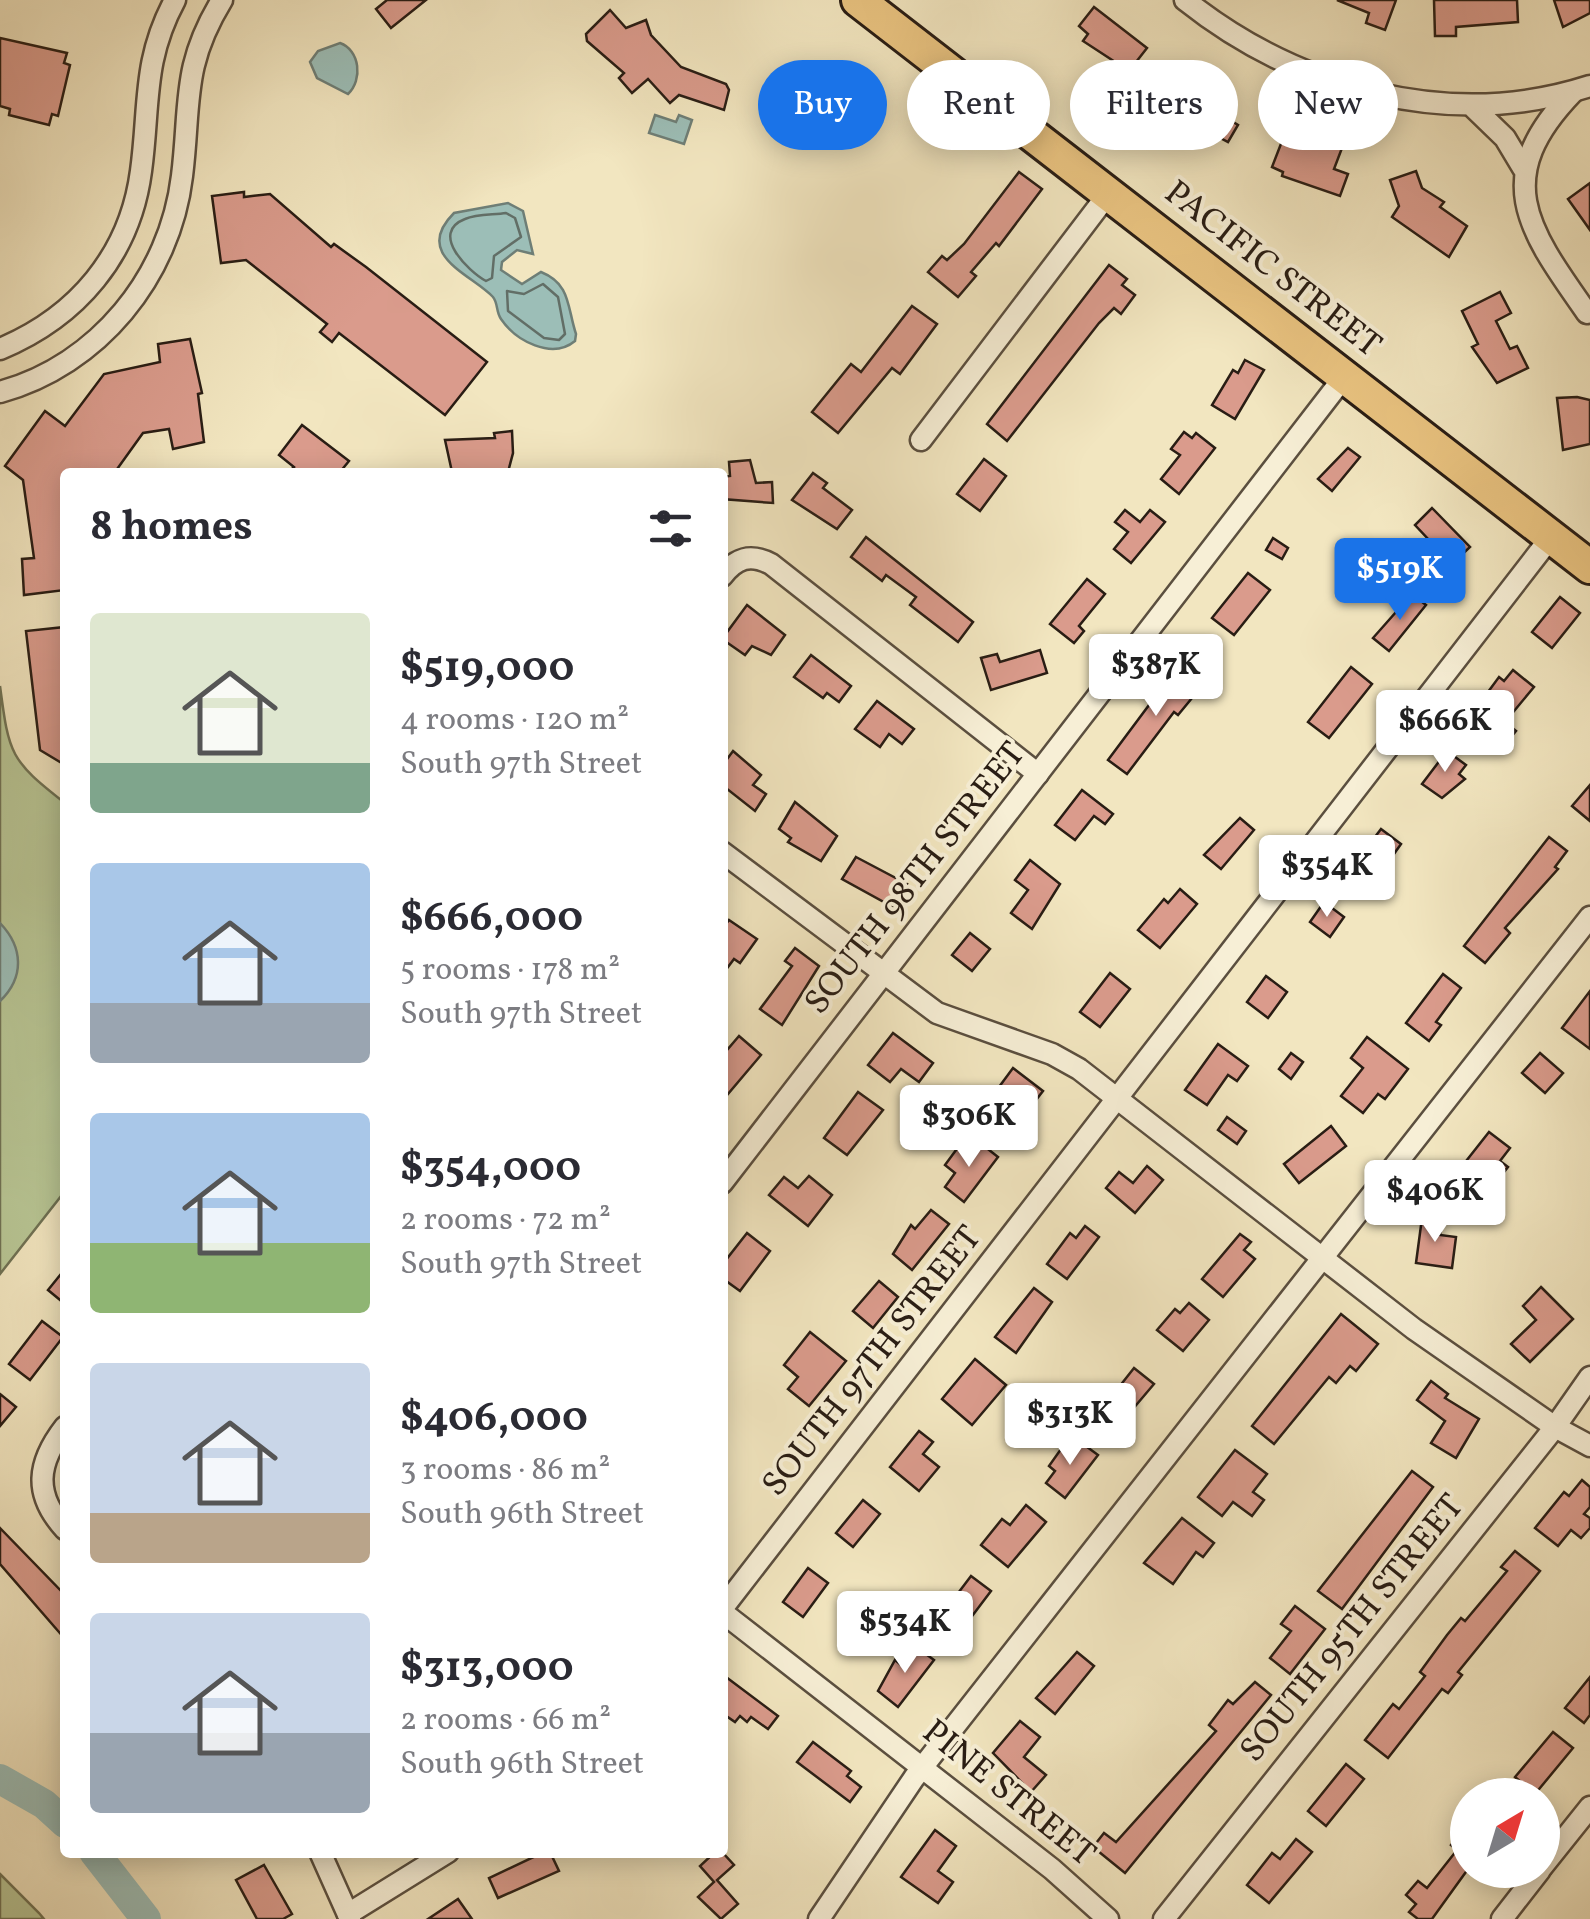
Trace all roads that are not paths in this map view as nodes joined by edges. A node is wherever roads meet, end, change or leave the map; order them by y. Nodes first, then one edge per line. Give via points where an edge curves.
1 (175, 0) edge
2 (222, 0) edge
3 (858, 0) edge
4 (1185, 0) edge
5 (1582, 89) edge
6 (1474, 108) junction
7 (1523, 168) junction
8 (1108, 194) junction
9 (1586, 314) dead end
10 (0, 349) edge
11 (1344, 376) junction
12 (0, 392) edge
13 (921, 440) dead end
14 (1552, 538) junction
15 (1590, 567) edge
16 (728, 571) edge
17 (1038, 774) junction
18 (728, 857) edge
19 (1590, 917) edge
20 (882, 976) junction
21 (1118, 1098) junction
22 (728, 1174) edge
23 (1325, 1259) junction
24 (1590, 1377) edge
25 (1555, 1428) junction
26 (60, 1434) edge
27 (1590, 1446) edge
28 (60, 1523) edge
29 (728, 1603) edge
30 (728, 1616) edge
31 (922, 1766) junction
32 (1590, 1807) edge
33 (1560, 1844) edge
34 (323, 1858) edge
35 (439, 1858) edge
36 (1526, 1888) edge
37 (349, 1917) edge
38 (819, 1919) edge
39 (1108, 1919) edge
40 (1164, 1919) edge
41 (1502, 1919) edge

1 - 10 street via 147,72 141,171 122,240 71,308
2 - 12 street via 188,80 177,206 153,270 98,338 43,376
3 - 8 main road, PACIFIC STREET
4 - 6 street via 1249,42 1328,79
5 - 6 street
5 - 7 street via 1539,131
6 - 7 street via 1505,138
7 - 9 street via 1538,238
8 - 11 main road, PACIFIC STREET
8 - 13 street
11 - 14 main road, PACIFIC STREET
11 - 17 street, SOUTH 98TH STREET
14 - 15 main road, PACIFIC STREET
14 - 21 street, SOUTH 97TH STREET
16 - 17 street via 752,557 771,564
17 - 20 street, SOUTH 98TH STREET
18 - 20 street
19 - 23 street
20 - 21 street via 937,1013 1052,1054
20 - 22 street, SOUTH 98TH STREET
21 - 23 street
21 - 29 street, SOUTH 97TH STREET
23 - 25 street
23 - 31 street
24 - 25 street, SOUTH 95TH STREET
25 - 27 street
25 - 40 street, SOUTH 95TH STREET
26 - 28 street via 45,1456 41,1488
30 - 31 street, PINE STREET
31 - 38 street
31 - 39 street, PINE STREET
32 - 33 street
34 - 37 street
35 - 37 street
36 - 41 street

